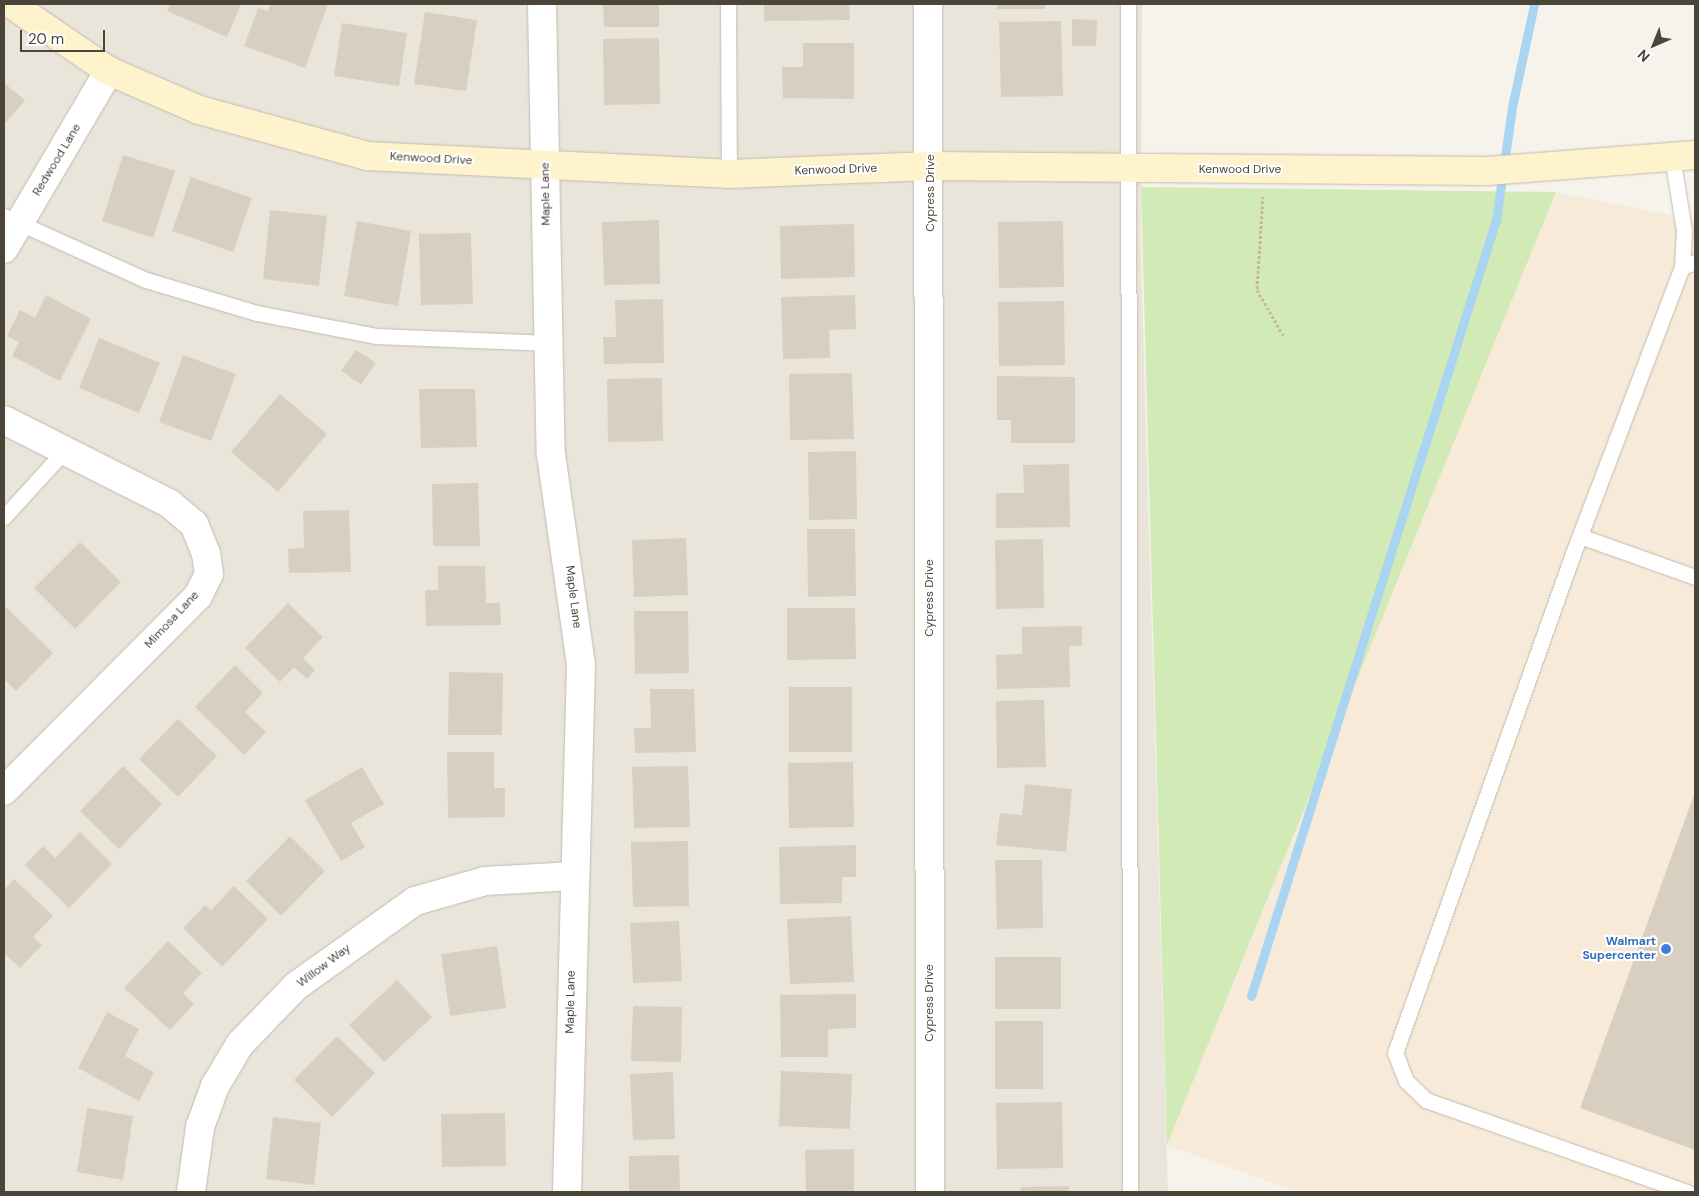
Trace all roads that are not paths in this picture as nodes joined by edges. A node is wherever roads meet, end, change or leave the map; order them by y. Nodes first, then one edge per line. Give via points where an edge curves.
1 (11, 4) edge
2 (542, 4) edge
3 (728, 4) edge
4 (928, 4) edge
5 (1128, 4) edge
6 (109, 71) junction
7 (1684, 156) edge
8 (545, 164) junction
9 (931, 166) junction
10 (1129, 169) junction
11 (729, 174) junction
12 (11, 220) edge
13 (1695, 242) edge
14 (4, 248) edge
15 (1689, 265) edge
16 (549, 343) junction
17 (4, 420) edge
18 (64, 451) junction
19 (4, 516) edge
20 (1580, 536) junction
21 (1695, 577) edge
22 (4, 791) edge
23 (574, 876) junction
24 (191, 1192) edge
25 (567, 1192) edge
26 (930, 1192) edge
27 (1130, 1192) edge
28 (1687, 1192) edge

1 - 6 street, Kenwood Drive
2 - 8 street, Maple Lane
3 - 11 lane
4 - 9 street, Cypress Drive
5 - 10 lane
6 - 8 street, Kenwood Drive via 199,110 367,156
6 - 12 street, Redwood Lane
7 - 10 street, Kenwood Drive via 1556,167 1411,171
7 - 15 lane via 1684,230
8 - 11 street, Kenwood Drive
8 - 16 street, Maple Lane
9 - 10 street, Kenwood Drive
9 - 11 street, Kenwood Drive
9 - 26 street, Cypress Drive
10 - 27 lane
12 - 14 street, Redwood Lane
12 - 16 lane via 146,280 257,313 377,336
13 - 15 lane
15 - 20 lane
16 - 23 street, Maple Lane via 551,454 581,665
17 - 18 street, Mimosa Lane
18 - 19 lane
18 - 22 street, Mimosa Lane via 170,504 194,524 206,553 209,574 198,596
20 - 21 lane
20 - 28 lane via 1395,1053 1406,1081 1426,1100
23 - 24 street, Willow Way via 485,881 415,901 296,986 240,1044 215,1086 200,1127
23 - 25 street, Maple Lane

